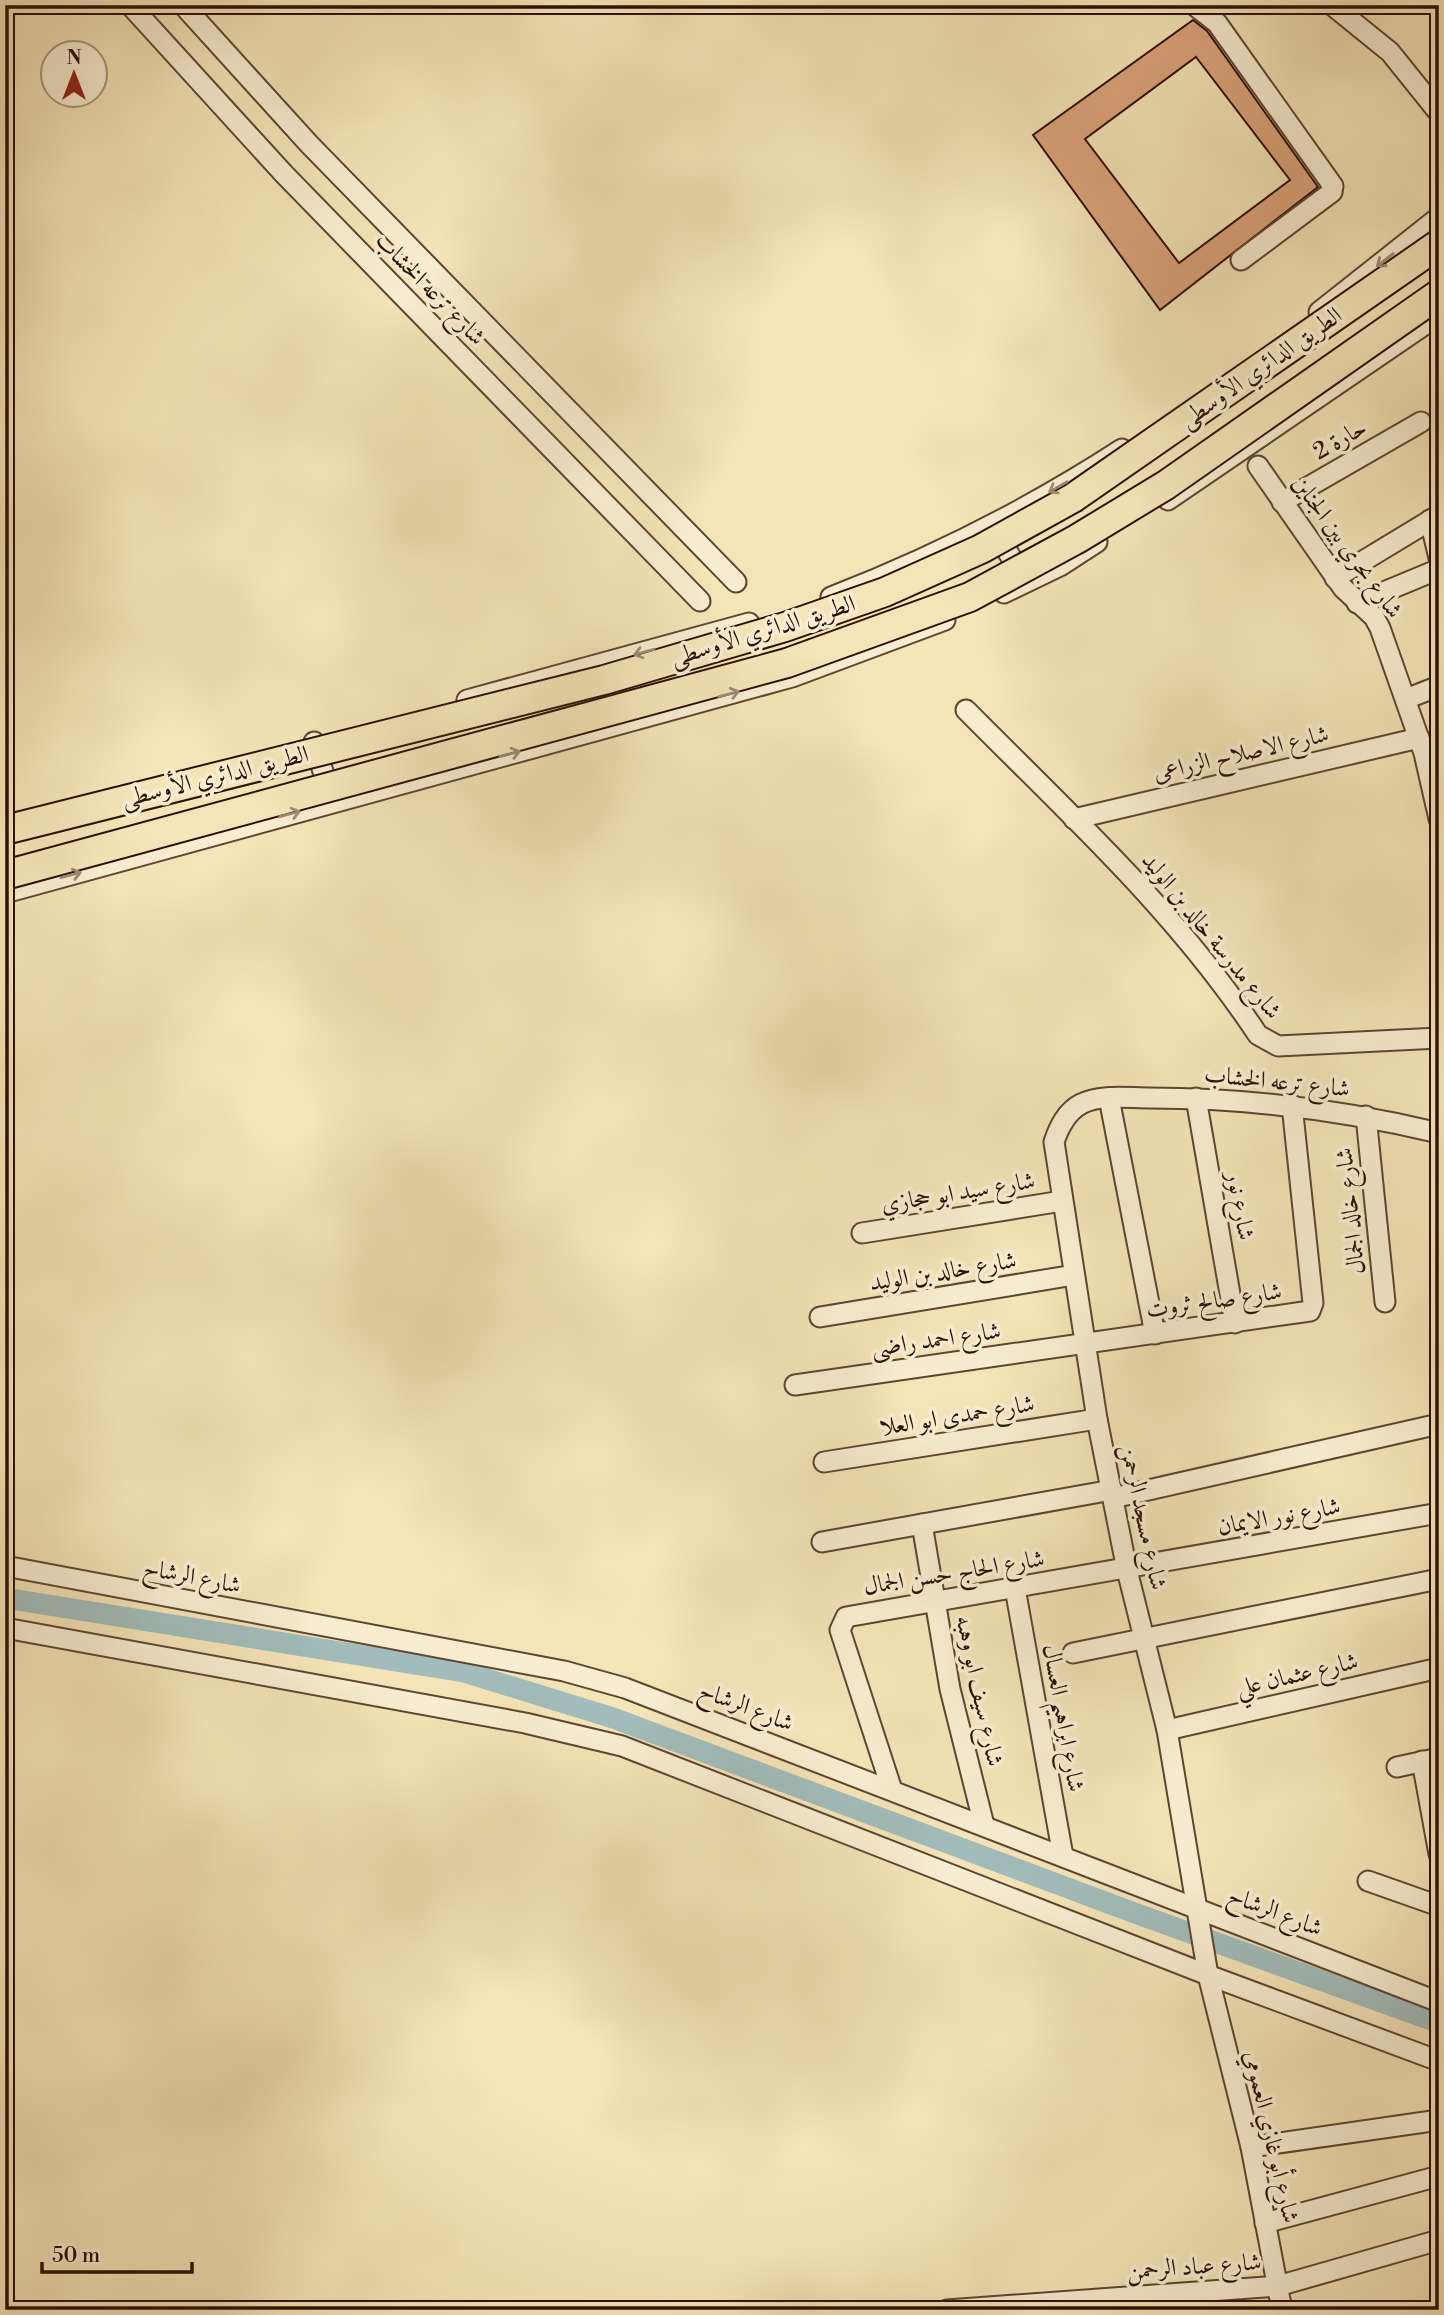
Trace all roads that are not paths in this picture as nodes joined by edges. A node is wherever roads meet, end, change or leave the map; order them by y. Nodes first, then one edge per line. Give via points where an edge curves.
1 (130, 5) edge
2 (183, 5) edge
3 (1194, 5) edge
4 (1332, 5) edge
5 (1439, 113) edge
6 (1439, 217) edge
7 (1439, 244) edge
8 (1241, 260) dead end
9 (1439, 294) edge
10 (1439, 315) edge
11 (1422, 422) dead end
12 (1258, 466) dead end
13 (1282, 502) junction
14 (1434, 518) edge
15 (990, 524) junction
16 (1439, 558) edge
17 (1439, 569) edge
18 (1335, 578) junction
19 (736, 582) dead end
20 (1027, 582) junction
21 (700, 601) dead end
22 (1357, 603) junction
23 (1439, 686) edge
24 (1406, 699) junction
25 (966, 710) dead end
26 (314, 742) junction
27 (1427, 747) edge
28 (333, 803) junction
29 (1438, 809) edge
30 (1074, 819) junction
31 (5, 820) edge
32 (5, 830) edge
33 (5, 876) edge
34 (5, 893) edge
35 (1439, 1038) edge
36 (1109, 1098) junction
37 (1196, 1098) junction
38 (1292, 1105) junction
39 (1366, 1116) junction
40 (1439, 1133) edge
41 (1062, 1201) junction
42 (862, 1233) dead end
43 (1074, 1275) junction
44 (1385, 1302) dead end
45 (820, 1317) dead end
46 (1234, 1323) junction
47 (1155, 1334) junction
48 (1085, 1344) junction
49 (795, 1385) dead end
50 (1097, 1419) junction
51 (1439, 1424) edge
52 (824, 1462) dead end
53 (1112, 1494) junction
54 (1439, 1513) edge
55 (922, 1524) junction
56 (822, 1542) dead end
57 (5, 1566) edge
58 (1127, 1570) junction
59 (1439, 1579) edge
60 (1014, 1588) junction
61 (935, 1601) junction
62 (5, 1628) edge
63 (1144, 1639) junction
64 (1073, 1653) dead end
65 (1439, 1668) edge
66 (1167, 1730) junction
67 (1430, 1760) edge
68 (1396, 1767) dead end
69 (892, 1790) junction
70 (984, 1825) junction
71 (1439, 1854) edge
72 (1063, 1856) junction
73 (1368, 1881) dead end
74 (1439, 1906) edge
75 (1199, 1909) junction
76 (1208, 1975) junction
77 (1439, 2002) edge
78 (1439, 2061) edge
79 (1439, 2120) edge
80 (1251, 2147) junction
81 (1439, 2176) edge
82 (1265, 2223) junction
83 (1439, 2240) edge
84 (1278, 2286) junction
85 (1126, 2303) edge
86 (1005, 2308) edge
87 (947, 2310) edge
88 (1282, 2310) edge

1 - 21 street, شارع ترعه الخشاب via 284,174
2 - 19 street, شارع ترعه الخشاب via 309,144
3 - 8 street via 1217,23 1334,186
4 - 5 street via 1390,52
6 -> 15 street via 1278,345 1109,457
7 - 32 highway, الطريق الدائري الأوسطى, bridge via 1073,498 981,549 885,592 785,627 604,680
9 - 33 highway, الطريق الدائري الأوسطى, bridge via 1167,485 970,597 787,663
10 - 20 street via 1220,466
11 - 13 street, حارة 2
12 - 13 street, شارع بحري بين الجناين
13 - 18 street, شارع بحري بين الجناين
14 - 16 street
14 - 18 street
15 - 20 street
15 -> 26 street via 879,578 769,618
17 - 22 street
18 - 22 street, شارع بحري بين الجناين
28 -> 20 street via 792,677 902,637
22 - 24 street, شارع بحري بين الجناين via 1380,628
23 - 24 street
24 - 27 street, شارع بحري بين الجناين
25 - 30 street, شارع مدرسة خالد بن الوليد
26 - 28 street
26 - 31 street
27 - 29 street, شارع بحري بين الجناين
27 - 30 street, شارع الاصلاح الزراعى
34 -> 28 street
30 - 35 street, شارع مدرسة خالد بن الوليد via 1170,916 1258,1035 1268,1042 1279,1046
36 - 37 street, شارع ترعه الخشاب
36 - 41 street, شارع مسجد الرحمن via 1079,1105 1059,1128 1055,1150
36 - 47 street
37 - 38 street, شارع ترعه الخشاب
37 - 46 street, شارع نور
38 - 39 street, شارع ترعه الخشاب
38 - 46 street, شارع صالح ثروت via 1313,1306 1303,1313
39 - 40 street, شارع ترعه الخشاب
39 - 44 street, شارع خالد الجمال
41 - 42 street, شارع سيد ابو حجازي
41 - 43 street, شارع مسجد الرحمن
43 - 45 street, شارع خالد بن الوليد
43 - 48 street, شارع مسجد الرحمن
46 - 47 street, شارع صالح ثروت
47 - 48 street, شارع صالح ثروت
48 - 49 street, شارع احمد راضى
48 - 50 street, شارع مسجد الرحمن
50 - 52 street, شارع حمدى ابو العلا
50 - 53 street, شارع مسجد الرحمن
51 - 53 street
53 - 55 street
53 - 58 street, شارع مسجد الرحمن
54 - 58 street, شارع نور الايمان
55 - 56 street
55 - 61 street, شارع سيف ابو وهبه
57 - 69 street, شارع الرشاح via 564,1671 625,1688
58 - 60 street, شارع الحاج حسن الجمال
58 - 63 street, شارع مسجد الرحمن
59 - 63 street
60 - 61 street, شارع الحاج حسن الجمال
60 - 72 street, شارع ابراهيم العسال
61 - 69 street, شارع الحاج حسن الجمال via 849,1615 840,1626
61 - 70 street, شارع سيف ابو وهبه via 950,1689
62 - 76 street via 526,1723 622,1746
63 - 64 street
63 - 66 street, شارع مسجد الرحمن
65 - 66 street, شارع عثمان علي
66 - 75 street, شارع مسجد الرحمن
67 - 68 street
67 - 71 street
69 - 70 street, شارع الرشاح
70 - 72 street, شارع الرشاح
72 - 75 street, شارع الرشاح
73 - 74 street
75 - 76 street, شارع مسجد الرحمن
75 - 77 street, شارع الرشاح
76 - 78 street
76 - 80 street, شارع أبو غازي العمومي
79 - 80 street
80 - 82 street, شارع أبو غازي العمومي
81 - 82 street
82 - 84 street, شارع أبو غازي العمومي
83 - 84 street, شارع عباد الرحمن
84 - 85 street, شارع عباد الرحمن
84 - 88 street, شارع أبو غازي العمومي
85 - 86 street, شارع عباد الرحمن
86 - 87 street, شارع عباد الرحمن

